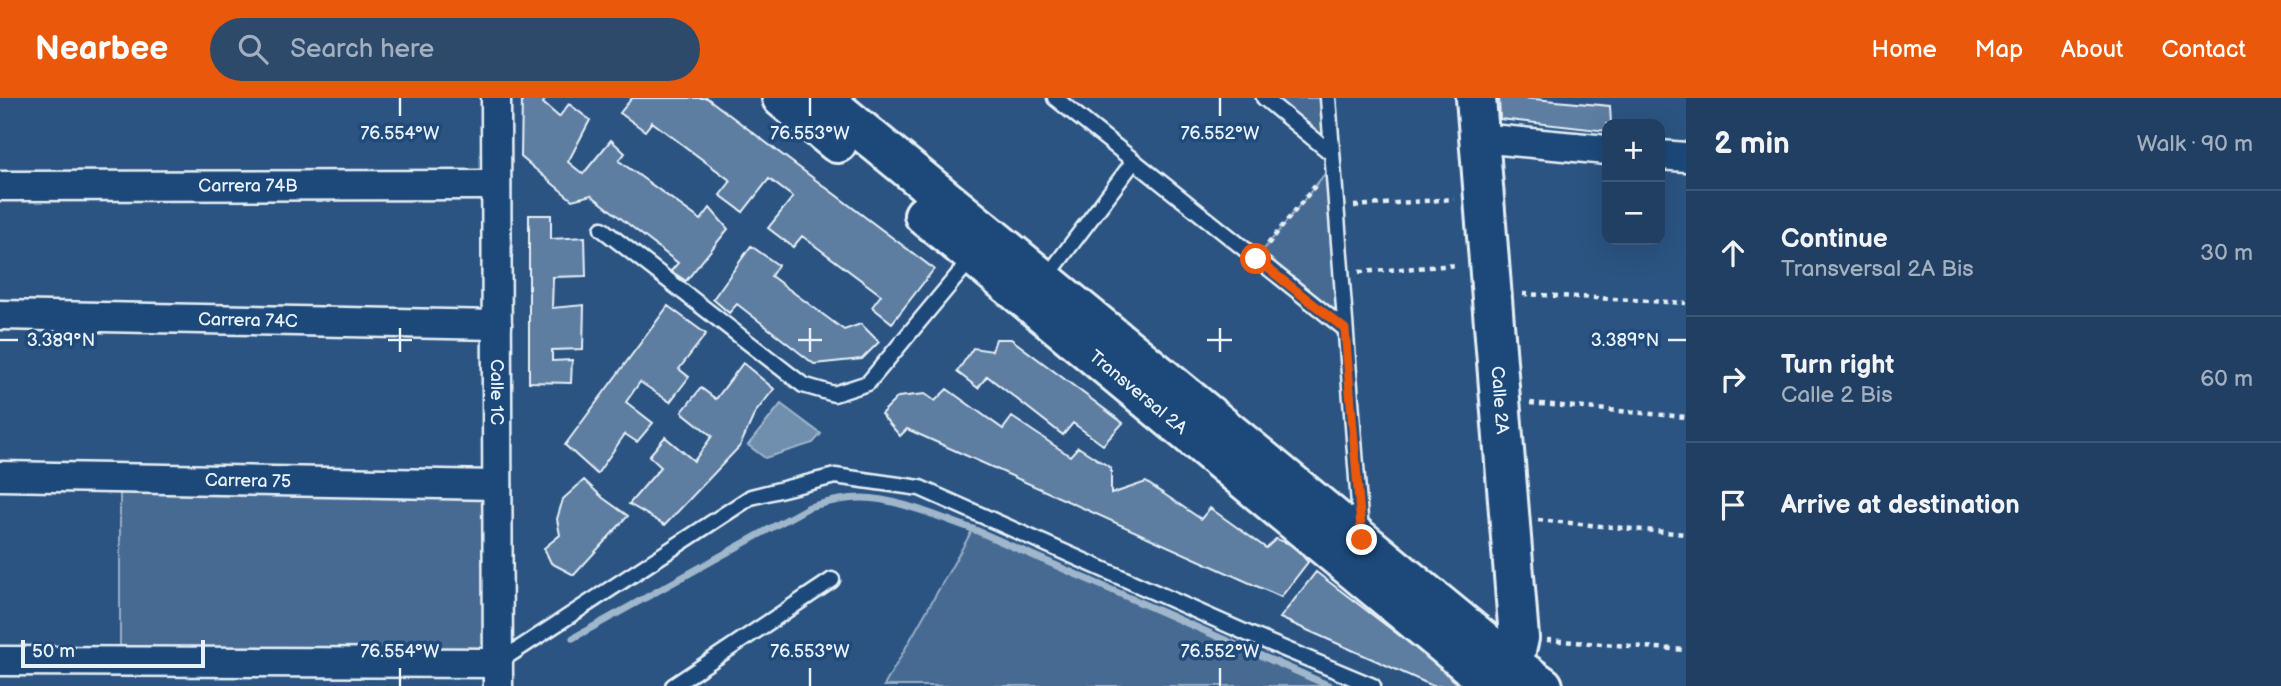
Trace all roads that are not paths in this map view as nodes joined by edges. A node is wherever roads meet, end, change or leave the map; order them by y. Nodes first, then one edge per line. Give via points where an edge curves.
1 (496, 98) edge
2 (782, 98) edge
3 (822, 98) edge
4 (1055, 98) edge
5 (1264, 98) edge
6 (1328, 98) edge
7 (1476, 98) edge
8 (1479, 138) junction
9 (1602, 150) edge
10 (1665, 156) edge
11 (1686, 158) edge
12 (1332, 159) junction
13 (1134, 161) junction
14 (496, 185) junction
15 (0, 186) edge
16 (602, 229) dead end
17 (981, 245) junction
18 (1045, 279) junction
19 (0, 315) edge
20 (497, 325) junction
21 (1345, 329) junction
22 (0, 476) edge
23 (497, 485) junction
24 (1362, 540) junction
25 (832, 580) dead end
26 (0, 661) edge
27 (1508, 668) edge
28 (498, 674) edge
29 (673, 686) edge
30 (1373, 686) edge
31 (1543, 686) edge

1 - 14 street, Calle 1C
2 - 17 street, Transversal 2A
3 - 17 street, Transversal 2A
4 - 13 lane
5 - 12 lane
6 - 12 lane
7 - 8 street, Calle 2A
8 - 9 street
8 - 27 street, Calle 2A via 1510,518
10 - 11 street
12 - 21 lane
13 - 18 lane
13 - 21 lane
14 - 15 street, Carrera 74B
14 - 20 street, Calle 1C
16 - 17 lane via 803,385 834,394 868,383
17 - 18 street, Transversal 2A
17 - 27 street, Transversal 2A
18 - 24 street, Transversal 2A
19 - 20 street, Carrera 74C
20 - 23 street, Calle 1C
21 - 24 lane
22 - 23 street, Carrera 75
23 - 28 street, Calle 1C
24 - 27 street, Transversal 2A
25 - 29 lane
26 - 28 street
27 - 31 street
28 - 30 lane via 751,497 835,476 920,488

